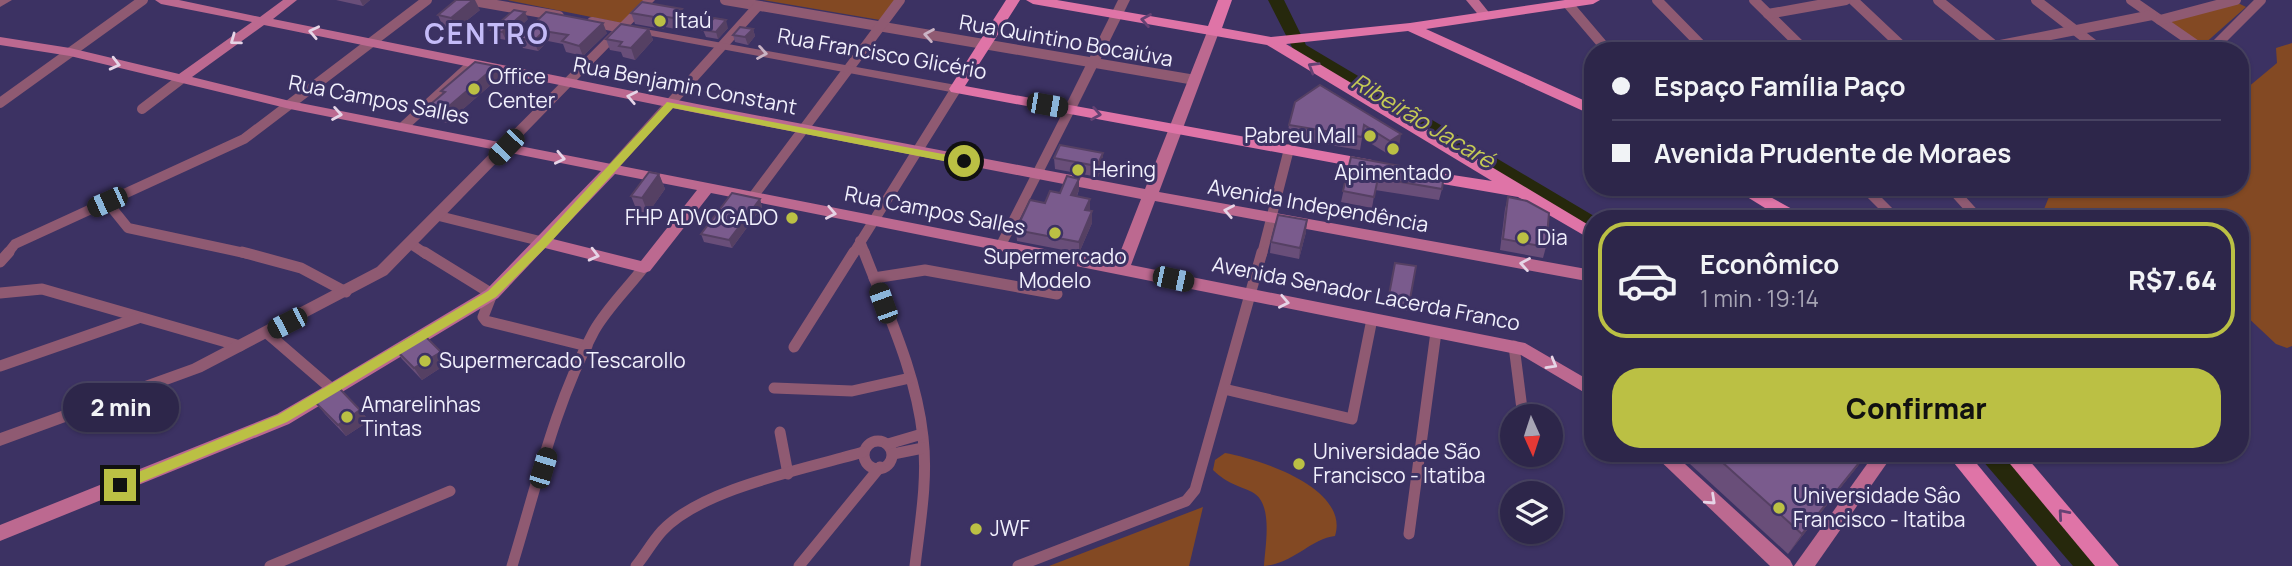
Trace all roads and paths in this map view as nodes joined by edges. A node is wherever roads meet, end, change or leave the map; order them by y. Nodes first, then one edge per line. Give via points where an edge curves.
1 (6, 0) edge
2 (143, 0) edge
3 (161, 0) edge
4 (291, 0) edge
5 (427, 0) edge
6 (468, 0) edge
7 (649, 0) edge
8 (724, 0) edge
9 (900, 0) edge
10 (1013, 0) edge
11 (1033, 0) edge
12 (1124, 0) edge
13 (1225, 0) edge
14 (1472, 0) edge
15 (1593, 0) edge
16 (1657, 0) edge
17 (1754, 0) edge
18 (1846, 0) edge
19 (1853, 0) edge
20 (1938, 0) edge
21 (2036, 0) edge
22 (2131, 0) edge
23 (2239, 0) edge
24 (0, 4) edge
25 (1568, 4) junction
26 (2258, 4) edge
27 (758, 6) junction
28 (1768, 14) junction
29 (1116, 15) junction
30 (1485, 15) junction
31 (2156, 17) junction
32 (571, 19) edge
33 (261, 21) junction
34 (584, 21) edge
35 (880, 27) junction
36 (1409, 27) junction
37 (622, 28) junction
38 (2074, 30) junction
39 (1213, 32) junction
40 (0, 41) edge
41 (1272, 41) junction
42 (1600, 42) edge
43 (1698, 42) edge
44 (1797, 42) edge
45 (1897, 42) edge
46 (1990, 42) edge
47 (2023, 42) edge
48 (2090, 42) edge
49 (2194, 42) edge
50 (2217, 42) edge
51 (369, 44) junction
52 (984, 44) junction
53 (724, 46) junction
54 (70, 52) junction
55 (1093, 63) junction
56 (472, 65) junction
57 (847, 69) junction
58 (180, 80) junction
59 (1195, 80) junction
60 (568, 85) junction
61 (956, 89) junction
62 (0, 103) edge
63 (290, 105) junction
64 (671, 105) junction
65 (1584, 106) edge
66 (142, 109) dead end
67 (1070, 109) junction
68 (404, 126) junction
69 (1176, 128) junction
70 (802, 130) junction
71 (506, 147) junction
72 (1289, 149) junction
73 (916, 152) junction
74 (1477, 165) junction
75 (611, 169) junction
76 (1036, 175) junction
77 (1472, 185) junction
78 (706, 189) junction
79 (1523, 192) junction
80 (1150, 196) junction
81 (1755, 196) edge
82 (1873, 196) edge
83 (1959, 196) edge
84 (752, 198) junction
85 (107, 202) junction
86 (1781, 210) edge
87 (1887, 210) edge
88 (1971, 210) edge
89 (439, 216) junction
90 (1271, 219) junction
91 (873, 221) junction
92 (1584, 229) edge
93 (860, 241) junction
94 (544, 243) junction
95 (411, 244) junction
96 (1002, 245) junction
97 (0, 262) edge
98 (644, 267) junction
99 (1122, 268) junction
100 (1584, 275) edge
101 (874, 278) junction
102 (346, 292) junction
103 (0, 293) edge
104 (492, 294) junction
105 (1057, 294) dead end
106 (1251, 295) junction
107 (138, 318) junction
108 (1371, 319) junction
109 (267, 332) junction
110 (1436, 332) junction
111 (240, 346) junction
112 (587, 346) junction
113 (1514, 346) junction
114 (794, 347) dead end
115 (0, 366) edge
116 (910, 378) junction
117 (1584, 385) edge
118 (774, 388) dead end
119 (1224, 389) junction
120 (333, 390) junction
121 (1521, 404) edge
122 (779, 432) dead end
123 (922, 433) junction
124 (0, 440) edge
125 (923, 447) junction
126 (890, 449) junction
127 (863, 452) junction
128 (1671, 462) edge
129 (1879, 462) edge
130 (1963, 462) edge
131 (2019, 462) edge
132 (880, 467) junction
133 (788, 474) junction
134 (450, 491) dead end
135 (0, 533) edge
136 (1409, 534) dead end
137 (270, 566) edge
138 (512, 566) edge
139 (636, 566) edge
140 (799, 566) edge
141 (915, 566) edge
142 (1018, 566) edge
143 (1783, 566) edge
144 (1804, 566) edge
145 (2050, 566) edge
146 (2108, 566) edge

1 - 24 street
2 - 54 street
3 - 33 main road, Rua Benjamin Constant
4 - 33 main road
5 - 51 street
6 - 32 street
7 - 37 street
8 - 27 street, Rua Quintino Bocaiúva
9 - 35 street
10 - 52 main road
11 - 29 main road
12 - 29 street
13 - 39 main road
14 - 30 main road
15 - 25 main road
16 - 43 street
17 - 28 street
18 - 28 street
19 - 45 street
20 - 46 street
21 - 38 street
22 - 31 street
23 - 26 street
23 - 31 street
25 - 30 main road
25 - 42 street
26 - 50 street
27 - 35 street, Rua Quintino Bocaiúva
27 - 53 street
28 - 44 street
39 -> 29 main road
29 - 55 street
30 - 36 main road
31 - 38 street
31 - 49 street
51 -> 33 main road, Rua Benjamin Constant
33 -> 58 main road
34 - 37 street, Rua Francisco Glicério
52 -> 35 street, Rua Quintino Bocaiúva
35 - 57 street
36 - 41 main road
36 - 65 main road
37 - 53 street, Rua Francisco Glicério
37 - 60 street
38 - 47 street
38 - 48 street
39 - 41 main road
39 - 59 main road
40 - 54 main road, Rua Campos Salles
74 -> 41 main road
51 - 56 main road, Rua Benjamin Constant
51 - 63 street
52 - 55 street, Rua Quintino Bocaiúva
52 - 61 main road
53 -> 57 street, Rua Francisco Glicério
53 - 64 street
54 -> 58 main road, Rua Campos Salles
54 - 62 street
55 - 59 street, Rua Quintino Bocaiúva
55 - 67 street
56 - 60 main road, Rua Benjamin Constant
56 - 68 street
57 - 61 street, Rua Francisco Glicério
57 - 70 street
58 - 63 main road, Rua Campos Salles
58 - 66 street
59 - 69 main road
64 -> 60 main road, Rua Benjamin Constant
60 - 71 street
61 - 67 main road, Rua Francisco Glicério
61 - 73 street
63 -> 68 main road, Rua Campos Salles
63 - 85 street via 244,138
64 - 70 main road, Rua Benjamin Constant
64 - 75 street
67 -> 69 main road, Rua Francisco Glicério
67 - 76 street
68 - 71 main road, Rua Campos Salles
69 - 72 main road, Rua Francisco Glicério
69 - 80 main road
70 - 73 main road, Rua Benjamin Constant
70 - 84 street
71 -> 75 main road, Rua Campos Salles
71 - 89 street
72 - 77 main road, Rua Francisco Glicério
72 - 90 street
73 - 76 main road, Rua Benjamin Constant
73 - 91 street
74 - 77 main road via 1479,177
74 - 79 main road
75 - 78 main road, Rua Campos Salles
75 - 94 main road
76 - 80 main road, Avenida Independência
76 - 96 street
77 - 79 main road, Rua Francisco Glicério
78 - 84 main road, Rua Campos Salles
78 - 98 main road
79 - 92 main road
90 -> 80 main road, Avenida Independência
80 - 99 main road
81 - 86 main road
82 - 87 street
83 - 88 street
84 -> 91 main road, Rua Campos Salles
85 - 97 street via 15,244
85 - 102 street via 128,228 301,268
89 - 94 street
89 - 95 street
100 -> 90 main road, Avenida Independência
90 - 106 street
91 - 93 street
91 - 96 main road, Rua Campos Salles
93 - 101 street
93 - 114 street
94 -> 98 main road
94 - 104 main road
95 - 102 street via 382,271
95 - 104 street
96 - 99 main road, Rua Campos Salles
98 - 112 street
99 - 106 main road, Avenida Senador Lacerda Franco
101 - 105 street via 925,270
101 - 116 street
102 - 109 street
103 - 107 street via 42,289
104 - 112 street via 486,321
104 - 120 main road
106 -> 108 main road, Avenida Senador Lacerda Franco
106 - 119 street
107 - 111 street
107 - 115 street
108 - 110 main road, Avenida Senador Lacerda Franco
108 - 119 street via 1352,419
109 - 111 street
109 - 120 street
110 - 113 main road, Avenida Senador Lacerda Franco
110 - 136 street
111 - 124 street via 197,368
112 - 138 street via 558,419
113 -> 117 main road, Avenida Senador Lacerda Franco
113 - 121 street
116 - 118 street via 852,391
116 - 123 street
119 - 142 street via 1195,490 1186,500
120 - 135 main road via 283,419
122 - 133 street
123 - 125 street
123 - 126 street
125 - 126 street
125 - 141 street via 925,472
126 - 127 street via 874,443
126 - 132 street via 888,462
127 - 132 street via 866,464
127 - 133 street
128 -> 143 main road
129 - 144 main road
130 - 145 main road
146 -> 131 main road
132 - 140 street
133 - 139 street via 695,506 663,530
134 - 137 street

